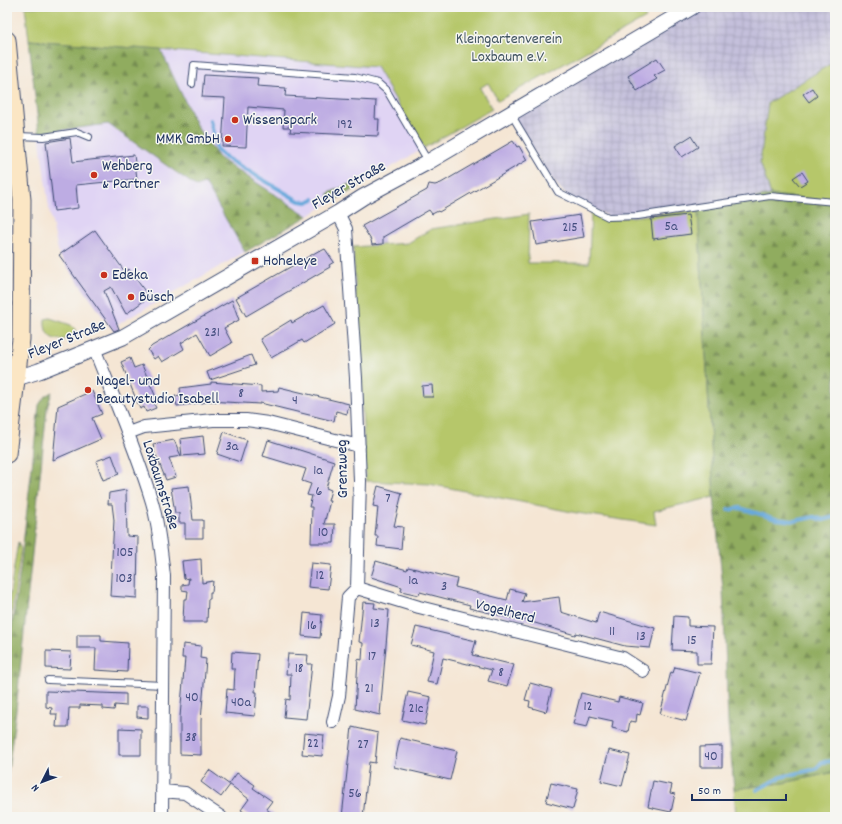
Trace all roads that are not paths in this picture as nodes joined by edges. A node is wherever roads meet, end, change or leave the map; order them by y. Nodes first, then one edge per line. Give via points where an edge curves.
1 (692, 7) edge
2 (7, 40) edge
3 (192, 84) dead end
4 (510, 112) junction
5 (17, 136) junction
6 (89, 137) dead end
7 (428, 162) junction
8 (835, 202) edge
9 (338, 213) junction
10 (94, 348) junction
11 (11, 380) edge
12 (128, 433) junction
13 (359, 446) junction
14 (7, 454) edge
15 (357, 588) junction
16 (643, 671) dead end
17 (48, 680) dead end
18 (164, 685) junction
19 (333, 722) dead end
20 (162, 791) junction
21 (162, 817) edge
22 (221, 817) edge

1 - 4 street, Fleyer Straße
2 - 5 main road
3 - 7 lane via 194,65 355,77 378,83 386,91
4 - 7 street, Fleyer Straße
4 - 8 lane via 558,192 608,218 638,216 770,196
5 - 6 lane via 43,137 77,132
5 - 11 main road via 22,200 21,339
7 - 9 street, Fleyer Straße
9 - 10 street, Fleyer Straße via 123,337
9 - 13 street, Grenzweg via 346,229
10 - 11 street, Fleyer Straße
10 - 12 street, Loxbaumstraße
11 - 14 main road
12 - 13 street via 144,427 213,420 246,420
12 - 18 street, Loxbaumstraße via 152,502 160,539 164,576
13 - 15 street, Grenzweg
15 - 16 street, Vogelherd via 419,607 622,658
15 - 19 street, Grenzweg via 348,597 339,696
17 - 18 lane
18 - 20 street, Loxbaumstraße
20 - 21 street, Loxbaumstraße
20 - 22 street via 185,793

